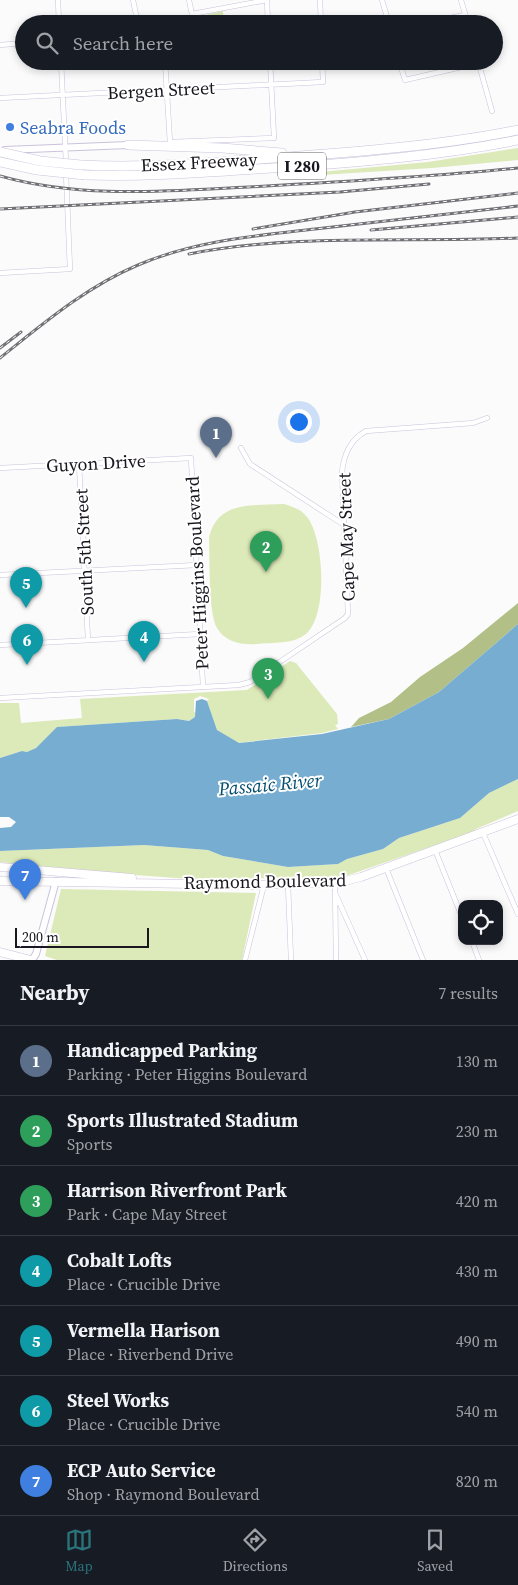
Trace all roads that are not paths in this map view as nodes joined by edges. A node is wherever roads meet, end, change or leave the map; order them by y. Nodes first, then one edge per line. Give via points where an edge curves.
1 (58, 0) edge
2 (133, 0) edge
3 (189, 0) edge
4 (267, 0) edge
5 (320, 0) edge
6 (382, 0) edge
7 (461, 0) edge
8 (192, 14) joint
9 (59, 15) edge
10 (136, 15) edge
11 (268, 15) edge
12 (321, 15) edge
13 (386, 15) edge
14 (465, 15) edge
15 (15, 43) edge
16 (0, 44) edge
17 (61, 70) edge
18 (166, 70) edge
19 (270, 70) edge
20 (322, 70) edge
21 (402, 70) edge
22 (444, 70) edge
23 (480, 70) edge
24 (271, 84) junction
25 (167, 90) junction
26 (62, 95) junction
27 (0, 98) edge
28 (492, 110) dead end
29 (518, 130) edge
30 (518, 140) edge
31 (170, 142) junction
32 (128, 146) junction
33 (65, 148) junction
34 (0, 150) edge
35 (296, 157) junction
36 (0, 162) edge
37 (0, 273) edge
38 (487, 418) dead end
39 (241, 448) dead end
40 (191, 458) joint
41 (79, 464) junction
42 (0, 468) edge
43 (344, 525) junction
44 (196, 565) junction
45 (86, 571) junction
46 (0, 575) edge
47 (200, 634) junction
48 (88, 640) junction
49 (0, 645) edge
50 (203, 687) junction
51 (0, 698) edge
52 (518, 818) edge
53 (483, 833) junction
54 (435, 850) junction
55 (0, 867) edge
56 (386, 868) junction
57 (0, 881) edge
58 (56, 881) junction
59 (149, 882) junction
60 (335, 883) junction
61 (264, 884) junction
62 (288, 884) junction
63 (336, 895) junction
64 (458, 908) edge
65 (518, 914) edge
66 (473, 945) edge
67 (0, 952) edge
68 (31, 960) edge
69 (245, 960) edge
70 (291, 960) edge
71 (336, 960) edge
72 (365, 960) edge
73 (422, 960) edge
74 (479, 960) edge

1 - 9 street
2 - 10 street
3 - 8 street
4 - 8 street
4 - 11 street
5 - 12 street
6 - 13 street
7 - 14 street
15 - 16 street
17 - 26 street
18 - 25 street
19 - 24 street
20 - 24 street, Bergen Street via 323,82
21 - 22 street via 405,80
23 - 28 street
24 - 25 street, Bergen Street
24 - 31 street via 274,138
25 - 26 street, Bergen Street
25 - 31 street
26 - 27 street, Bergen Street
26 - 33 street
29 - 35 highway, Essex Freeway / I 280 via 436,143
30 - 36 highway, Essex Freeway / I 280, bridge via 431,154 311,166 166,174 86,175
31 - 32 street
32 - 33 street
32 - 35 highway via 229,149
33 - 34 street
33 - 37 street via 70,269
34 - 35 highway, Essex Freeway / I 280, bridge via 32,159 81,165 178,164
38 - 43 street, Cape May Street via 473,423 385,428 360,435 346,450 343,460
39 - 43 street via 250,464
40 - 41 street, Guyon Drive
40 - 44 street, Peter Higgins Boulevard
41 - 42 street, Guyon Drive
41 - 45 street, South 5th Street
43 - 50 street, Cape May Street via 347,616 248,683
44 - 45 street
44 - 47 street, Peter Higgins Boulevard
45 - 46 street
45 - 48 street, South 5th Street
47 - 48 street
47 - 50 street, Peter Higgins Boulevard
48 - 49 street
50 - 51 street, Cape May Street
52 - 53 main road, Raymond Boulevard
53 - 54 main road, Raymond Boulevard
53 - 65 street
54 - 56 main road, Raymond Boulevard
54 - 64 street
55 - 59 main road via 123,876
56 - 60 main road, Raymond Boulevard
56 - 73 street
57 - 58 main road, Raymond Boulevard
58 - 59 main road, Raymond Boulevard
58 - 68 street via 36,954
59 - 61 main road, Raymond Boulevard
60 - 62 main road, Raymond Boulevard
60 - 63 street
61 - 62 main road, Raymond Boulevard
61 - 69 street
62 - 70 street
63 - 71 street
63 - 72 street
66 - 74 street
67 - 68 main road

